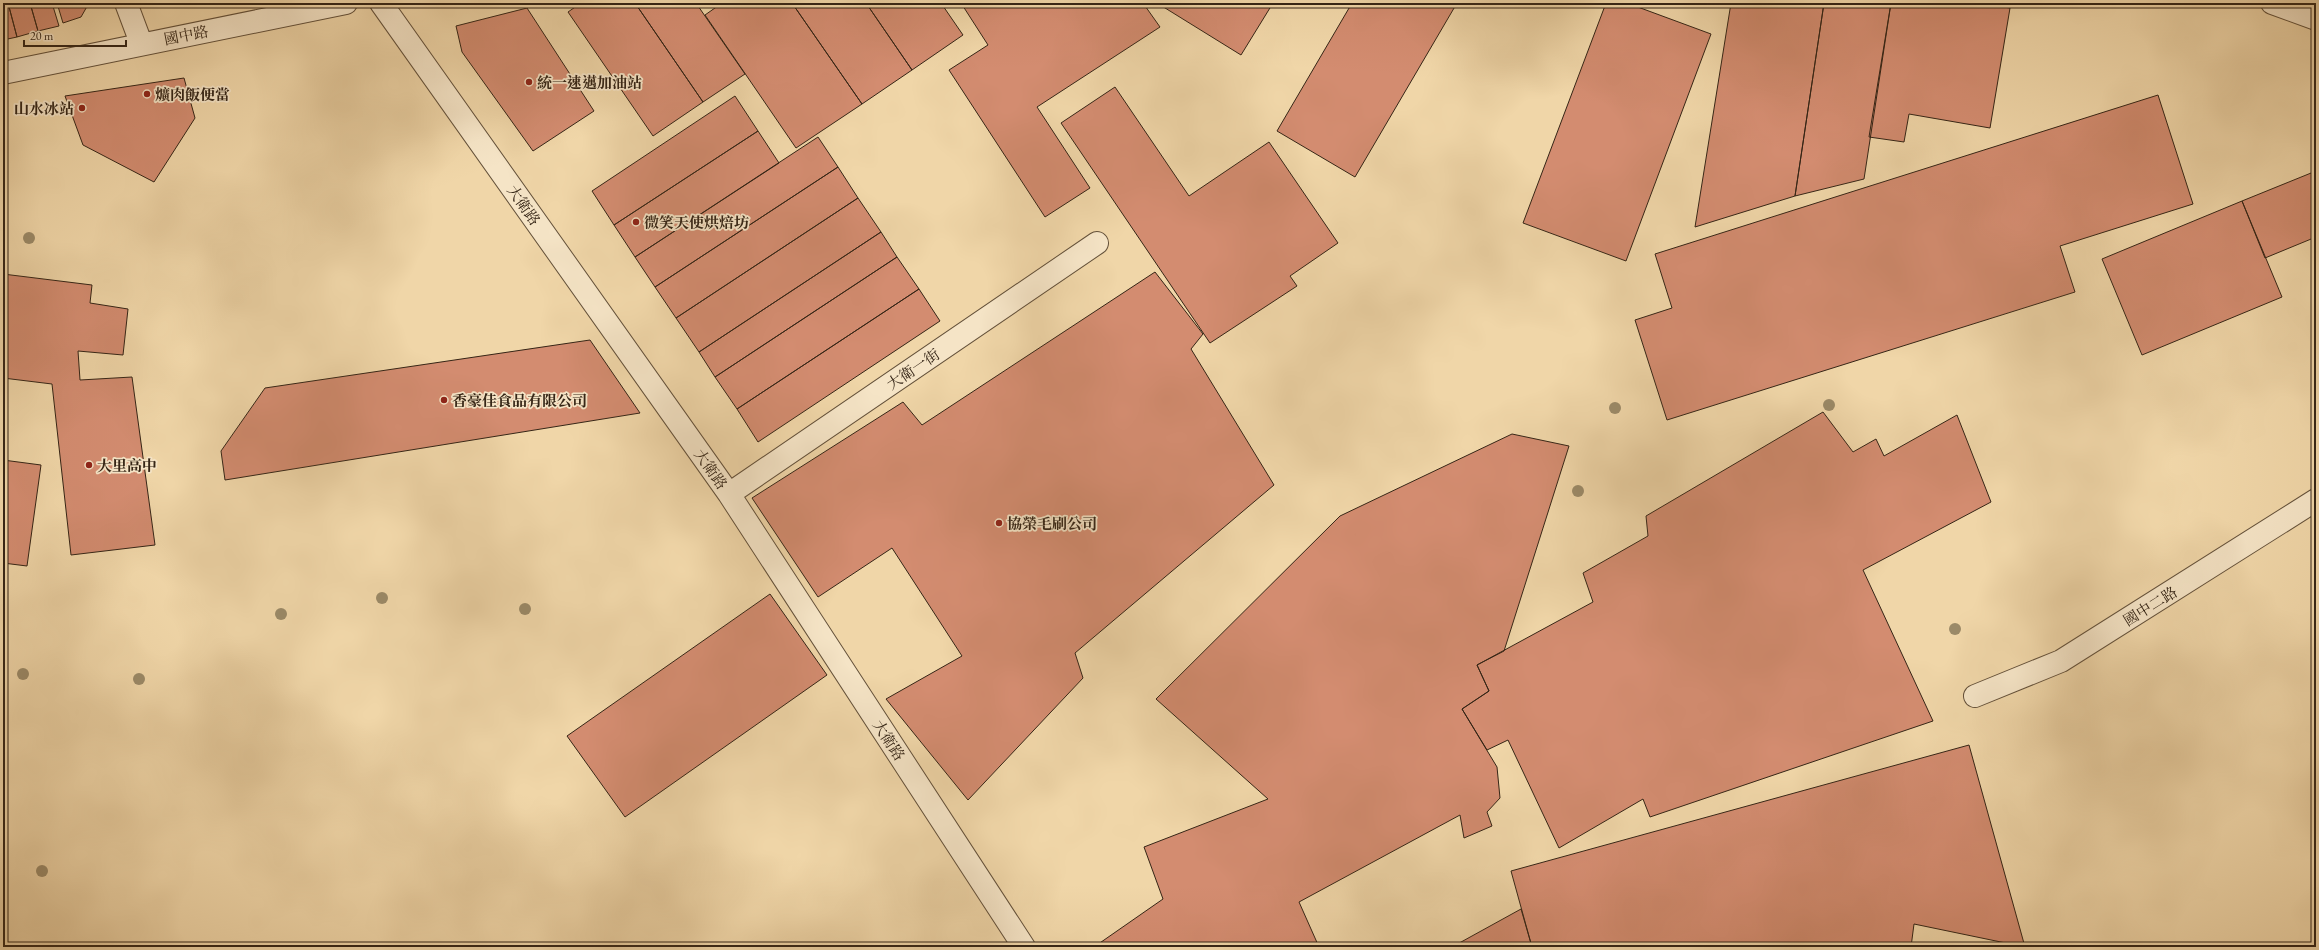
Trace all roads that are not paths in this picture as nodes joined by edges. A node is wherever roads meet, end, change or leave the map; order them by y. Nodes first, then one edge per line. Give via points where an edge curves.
1 (126, 3) edge
2 (346, 3) edge
3 (381, 3) edge
4 (2272, 3) edge
5 (2316, 19) edge
6 (141, 43) junction
7 (3, 73) edge
8 (1097, 243) dead end
9 (728, 494) junction
10 (2316, 500) edge
11 (1975, 696) dead end
12 (1024, 947) edge

1 - 6 street
2 - 6 street, 國中路
3 - 9 street, 大衛路
4 - 5 street
6 - 7 street, 國中路
8 - 9 street, 大衛一街
9 - 12 street, 大衛路
10 - 11 street, 國中二路 via 2061,661

